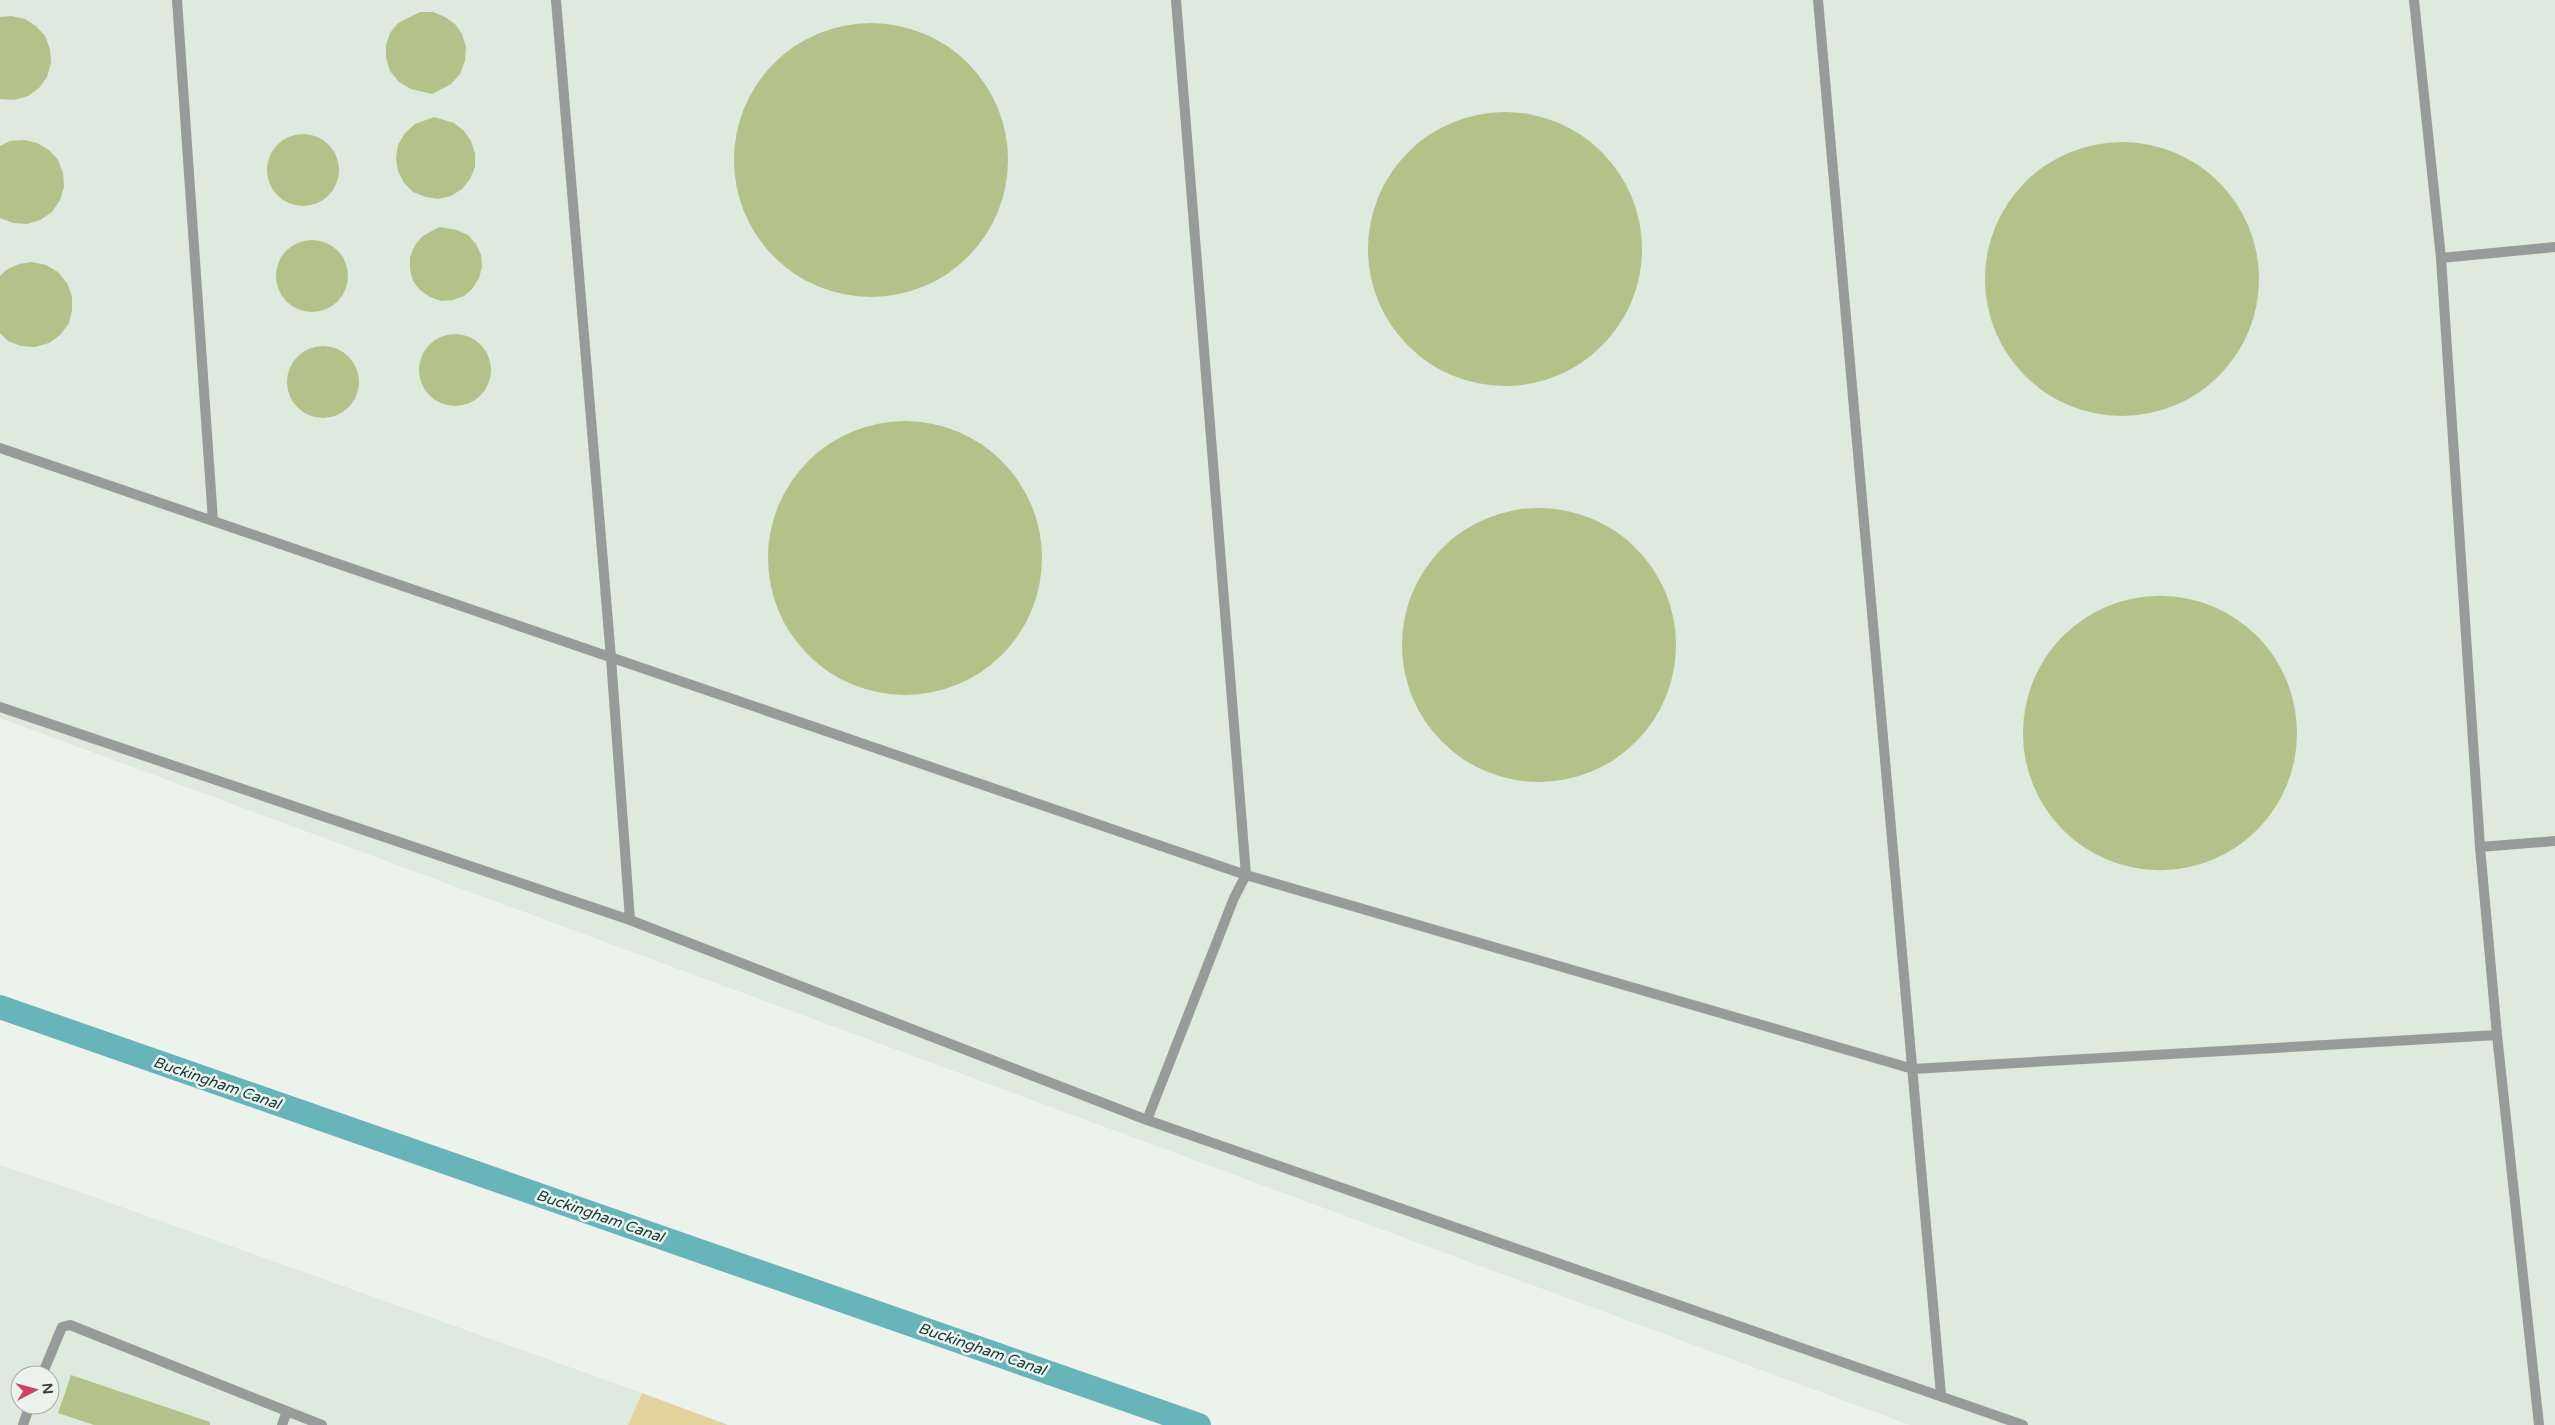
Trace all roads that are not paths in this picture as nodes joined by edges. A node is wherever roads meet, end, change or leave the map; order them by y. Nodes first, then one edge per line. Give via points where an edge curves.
1 (177, 0) edge
2 (556, 0) edge
3 (1176, 0) edge
4 (1818, 0) edge
5 (2414, 0) edge
6 (2555, 247) edge
7 (2441, 258) junction
8 (0, 448) edge
9 (213, 521) junction
10 (611, 658) junction
11 (0, 707) edge
12 (2555, 841) edge
13 (2480, 847) junction
14 (1246, 875) junction
15 (630, 920) junction
16 (2497, 1035) junction
17 (1913, 1069) junction
18 (1147, 1120) junction
19 (46, 1365) edge
20 (1942, 1395) junction
21 (287, 1411) junction
22 (282, 1425) edge
23 (322, 1425) edge
24 (2023, 1425) edge
25 (2539, 1425) edge

1 - 9 lane
2 - 10 lane
3 - 14 lane
4 - 17 lane
5 - 7 lane
6 - 7 lane
7 - 13 lane
8 - 9 lane
9 - 10 lane
10 - 14 lane
10 - 15 lane
11 - 15 lane
12 - 13 lane
13 - 16 lane
14 - 17 lane
14 - 18 lane via 1234,898
15 - 18 lane
16 - 17 lane
16 - 25 lane
17 - 20 lane
18 - 20 lane
19 - 21 lane via 62,1327 70,1325
20 - 24 lane
21 - 22 lane
21 - 23 lane

